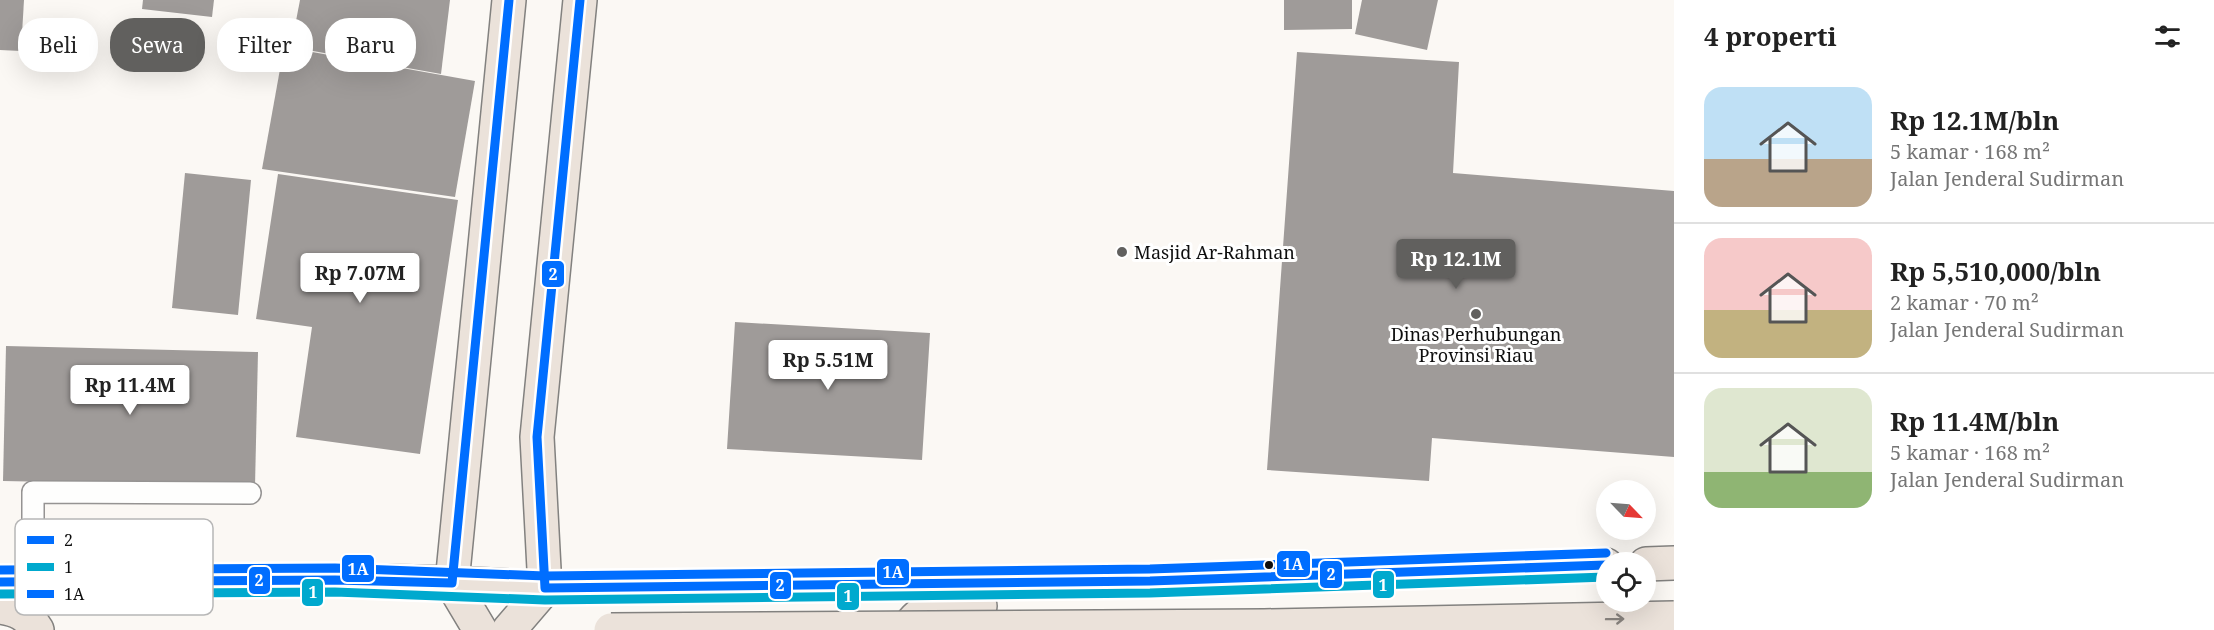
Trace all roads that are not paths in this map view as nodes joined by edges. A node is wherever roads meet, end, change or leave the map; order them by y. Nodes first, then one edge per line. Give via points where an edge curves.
1 (509, 0) edge
2 (580, 0) edge
3 (250, 493) dead end
4 (33, 519) edge
5 (1674, 563) edge
6 (1656, 564) edge
7 (1596, 565) edge
8 (213, 581) edge
9 (1150, 581) junction
10 (452, 583) junction
11 (545, 588) junction
12 (0, 607) edge
13 (15, 609) edge
14 (25, 615) edge
15 (1674, 618) edge
16 (37, 630) edge
17 (480, 630) edge
18 (509, 630) edge
19 (611, 630) edge
20 (907, 630) edge

1 - 10 main road
2 - 11 main road via 537,437
3 - 4 lane via 33,492
5 - 6 main road
7 - 9 main road
8 - 10 main road
9 - 11 main road
9 - 20 main road via 1054,605 935,607 918,615
10 - 11 main road
10 - 17 main road
11 - 18 main road
12 - 13 main road
14 - 16 main road
19 -> 15 main road, bridge via 1252,626

